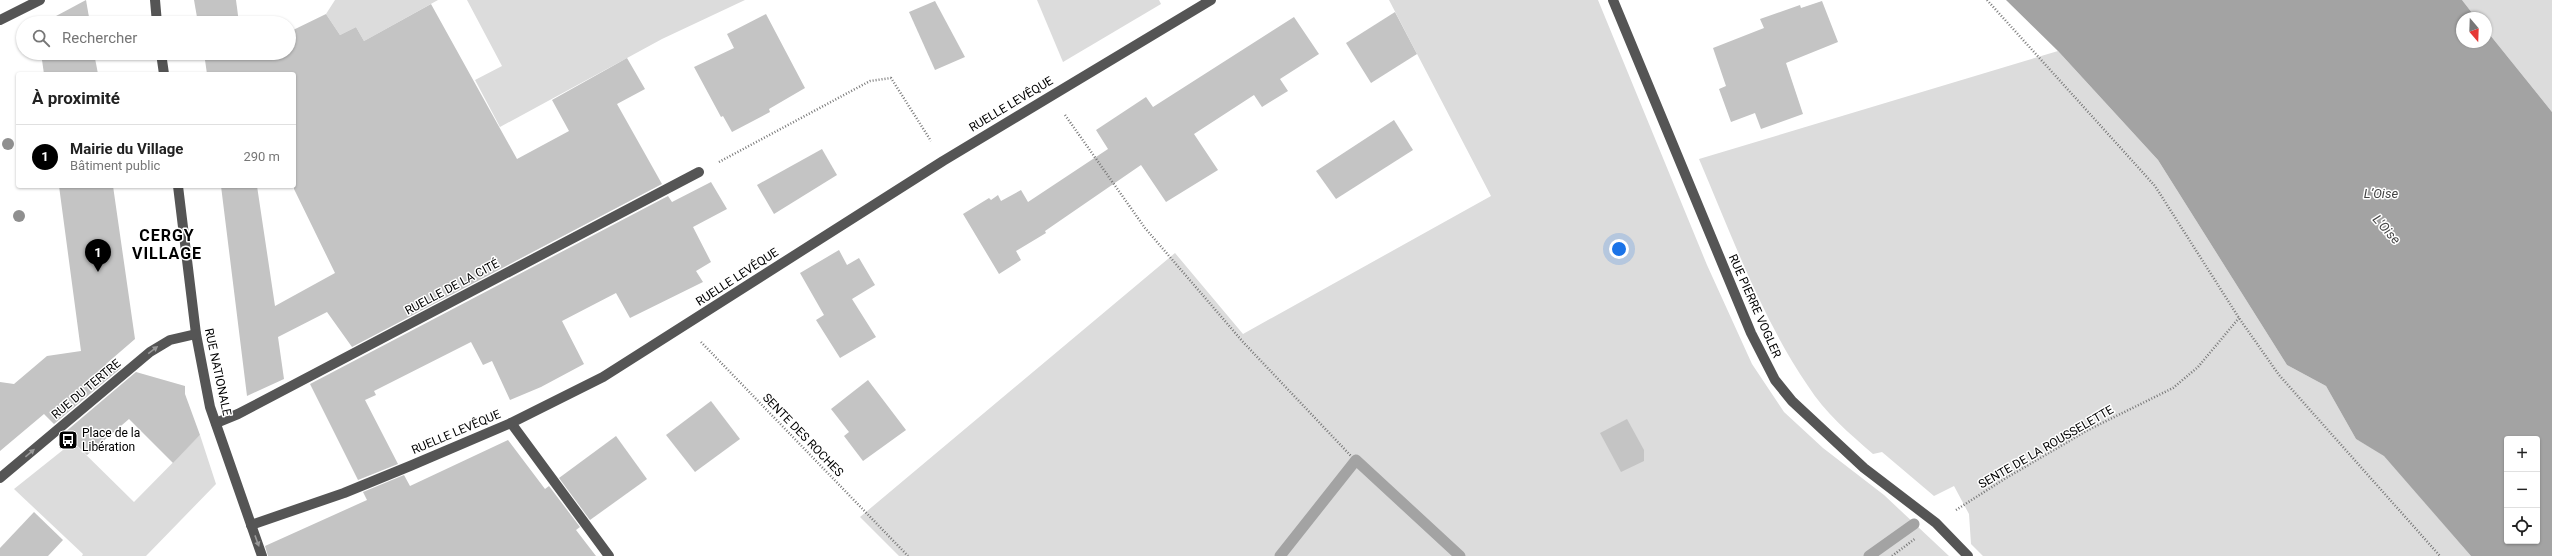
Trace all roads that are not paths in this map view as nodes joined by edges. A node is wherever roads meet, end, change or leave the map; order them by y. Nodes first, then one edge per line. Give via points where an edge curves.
1 (40, 0) edge
2 (154, 0) edge
3 (1211, 0) edge
4 (1613, 0) edge
5 (156, 16) edge
6 (0, 20) edge
7 (162, 60) edge
8 (164, 72) edge
9 (699, 172) road end
10 (178, 188) edge
11 (196, 334) junction
12 (511, 423) junction
13 (216, 424) junction
14 (0, 478) edge
15 (251, 525) junction
16 (262, 556) edge
17 (609, 556) edge
18 (1968, 556) edge

1 - 6 street
2 - 5 street
3 - 12 street, RUELLE LEVÊQUE via 943,160 603,377
4 - 18 street, RUE PIERRE VOGLER via 1751,333 1775,380 1823,432 1869,472 1936,523
7 - 8 street
9 - 13 street, RUELLE DE LA CITÉ
10 - 11 street, RUE NATIONALE
11 - 13 street, RUE NATIONALE
14 -> 11 street, RUE DU TERTRE via 150,352 170,340
12 - 15 street, RUELLE LEVÊQUE via 344,493
12 - 17 street
13 - 15 street, RUE NATIONALE
15 -> 16 street, RUE NATIONALE

